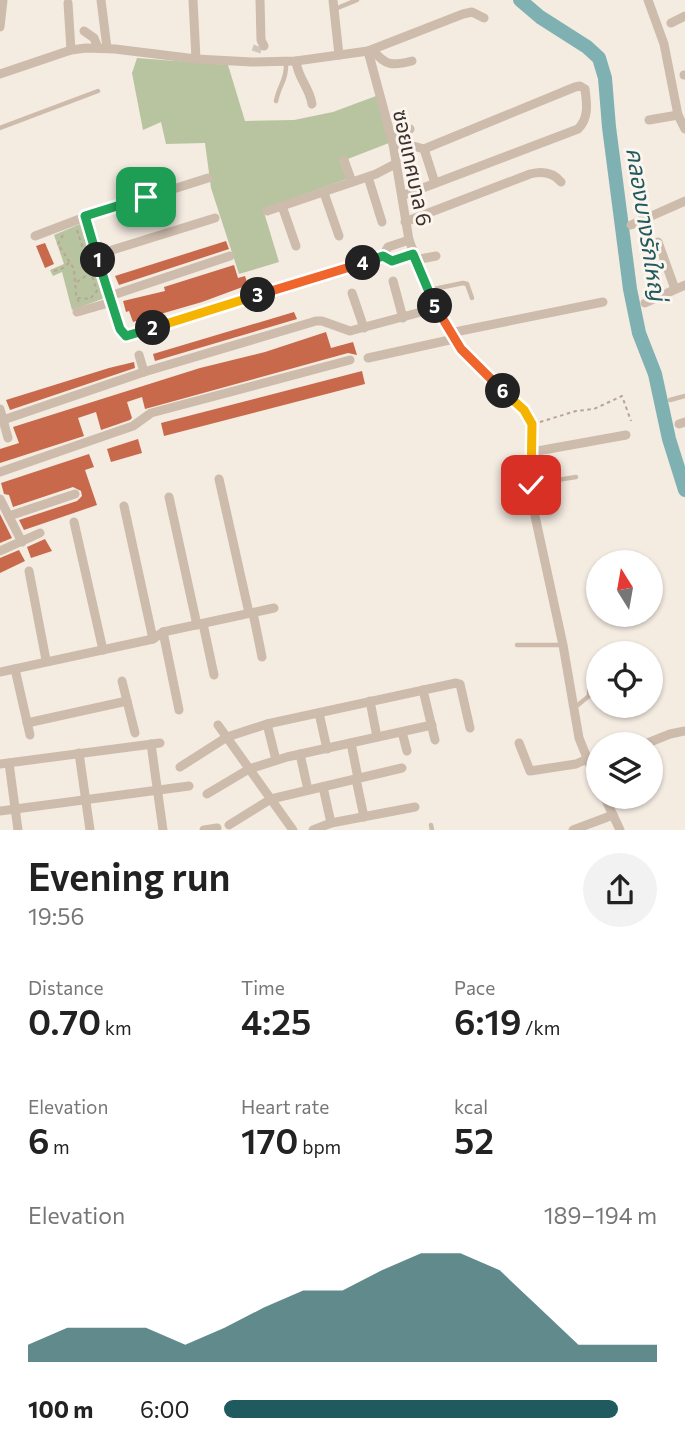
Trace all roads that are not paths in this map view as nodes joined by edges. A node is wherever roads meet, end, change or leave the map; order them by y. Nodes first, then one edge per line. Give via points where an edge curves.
1 (3, 0) edge
2 (101, 0) edge
3 (193, 0) edge
4 (260, 0) edge
5 (357, 0) edge
6 (648, 0) edge
7 (68, 3) dead end
8 (333, 5) edge
9 (685, 16) edge
10 (484, 18) dead end
11 (671, 23) dead end
12 (0, 27) edge
13 (84, 31) dead end
14 (102, 48) junction
15 (71, 50) junction
16 (261, 51) junction
17 (370, 51) junction
18 (339, 55) junction
19 (196, 59) junction
20 (291, 61) junction
21 (412, 61) dead end
22 (0, 74) edge
23 (98, 91) dead end
24 (276, 101) dead end
25 (312, 104) dead end
26 (678, 116) junction
27 (649, 120) dead end
28 (0, 128) edge
29 (685, 129) edge
30 (410, 130) dead end
31 (406, 147) junction
32 (344, 160) dead end
33 (397, 163) junction
34 (368, 177) junction
35 (208, 178) dead end
36 (561, 182) dead end
37 (352, 183) junction
38 (435, 183) junction
39 (324, 193) junction
40 (407, 194) dead end
41 (685, 201) edge
42 (282, 206) junction
43 (267, 211) dead end
44 (85, 216) junction
45 (215, 218) dead end
46 (382, 222) dead end
47 (405, 222) junction
48 (631, 225) dead end
49 (35, 236) dead end
50 (339, 236) dead end
51 (409, 240) junction
52 (659, 242) dead end
53 (296, 246) dead end
54 (96, 255) junction
55 (230, 256) dead end
56 (383, 256) junction
57 (436, 256) dead end
58 (414, 257) junction
59 (393, 281) dead end
60 (685, 285) edge
61 (675, 289) junction
62 (428, 290) junction
63 (352, 293) dead end
64 (472, 298) dead end
65 (111, 299) junction
66 (603, 302) dead end
67 (645, 303) dead end
68 (436, 308) junction
69 (79, 311) road end
70 (403, 318) junction
71 (364, 328) junction
72 (452, 336) junction
73 (139, 355) dead end
74 (368, 358) dead end
75 (351, 360) dead end
76 (144, 372) junction
77 (685, 396) edge
78 (670, 400) dead end
79 (0, 409) edge
80 (3, 420) junction
81 (626, 435) dead end
82 (8, 438) dead end
83 (532, 452) junction
84 (0, 472) edge
85 (576, 477) dead end
86 (219, 479) dead end
87 (531, 485) junction
88 (75, 494) dead end
89 (169, 497) dead end
90 (1, 502) edge
91 (124, 506) dead end
92 (9, 516) junction
93 (74, 522) dead end
94 (40, 533) dead end
95 (22, 542) junction
96 (0, 551) edge
97 (29, 571) dead end
98 (274, 608) dead end
99 (251, 613) junction
100 (200, 624) junction
101 (163, 632) junction
102 (153, 639) junction
103 (517, 645) dead end
104 (564, 645) junction
105 (103, 650) junction
106 (262, 657) dead end
107 (46, 660) junction
108 (15, 668) junction
109 (0, 672) edge
110 (214, 675) dead end
111 (122, 681) dead end
112 (423, 690) junction
113 (586, 698) edge
114 (127, 701) junction
115 (370, 701) junction
116 (573, 708) junction
117 (179, 710) dead end
118 (318, 713) junction
119 (27, 723) junction
120 (267, 724) junction
121 (218, 725) dead end
122 (432, 725) junction
123 (470, 727) dead end
124 (685, 731) edge
125 (402, 732) junction
126 (135, 733) dead end
127 (30, 735) dead end
128 (227, 737) junction
129 (377, 737) junction
130 (663, 737) edge
131 (435, 740) dead end
132 (351, 743) junction
133 (519, 743) dead end
134 (327, 749) junction
135 (407, 751) dead end
136 (586, 751) edge
137 (79, 753) junction
138 (300, 754) junction
139 (276, 761) junction
140 (5, 763) edge
141 (586, 763) edge
142 (180, 768) dead end
143 (402, 768) dead end
144 (249, 769) junction
145 (357, 779) junction
146 (189, 786) dead end
147 (323, 787) junction
148 (158, 790) junction
149 (308, 790) junction
150 (207, 794) dead end
151 (271, 799) junction
152 (86, 800) junction
153 (415, 807) dead end
154 (15, 809) junction
155 (610, 809) edge
156 (0, 811) edge
157 (613, 815) junction
158 (364, 817) junction
159 (331, 823) junction
160 (229, 825) dead end
161 (217, 828) dead end
162 (290, 828) edge
163 (18, 830) edge
164 (90, 830) edge
165 (163, 830) edge
166 (204, 830) edge
167 (313, 830) edge
168 (573, 830) edge
169 (620, 830) edge

1 - 12 street
2 - 14 street
3 - 19 street
4 - 16 street
5 - 8 lane
6 - 26 street via 664,44
7 - 15 street
8 - 18 street
9 - 11 street
10 - 17 street via 472,12 463,14
13 - 14 street
14 - 15 street
14 - 19 street
15 - 22 street
16 - 19 street
16 - 20 street
17 - 18 street
17 - 21 street via 389,65
17 - 31 street, ซอยเทศบาล 6
18 - 20 street
20 - 24 lane
20 - 25 street
23 - 28 lane
26 - 27 street
26 - 29 street
30 - 31 street
31 - 33 street, ซอยเทศบาล 6
31 - 38 street
31 - 38 street via 575,87 585,89 586,116 578,129
32 - 37 street
33 - 34 street
33 - 47 street, ซอยเทศบาล 6
34 - 37 street
34 - 46 street
35 - 44 street
36 - 47 street via 549,174 530,174
37 - 39 street
38 - 40 street
39 - 42 street
39 - 50 street
41 - 48 street
42 - 43 street
42 - 53 street
44 - 49 street
44 - 54 street
45 - 54 street
47 - 51 street, ซอยเทศบาล 6
51 - 56 street via 388,247
51 - 58 street, ซอยเทศบาล 6
52 - 61 street
54 - 65 street
55 - 65 street
56 - 58 street via 392,261
56 - 65 street via 126,336
57 - 58 street
58 - 62 street, ซอยเทศบาล 6
59 - 70 street
60 - 61 street
61 - 67 street
62 - 64 lane via 463,283
62 - 68 street, ซอยเทศบาล 6
63 - 71 street
65 - 69 street
66 - 72 street
68 - 70 street
68 - 72 street, ซอยเทศบาล 6
70 - 71 street
71 - 76 street via 350,331 316,321
72 - 74 street
72 - 83 street, ซอยเทศบาล 6 via 469,359 524,410 532,424
73 - 76 street
75 - 84 street via 151,413 133,426
76 - 80 street
77 - 78 lane
79 - 80 street
80 - 82 street
81 - 83 street
83 - 87 street
85 - 87 lane
86 - 99 street
87 - 104 street
88 - 92 street
89 - 100 street
90 - 92 street
91 - 102 street
92 - 95 street
93 - 105 street
94 - 95 street
95 - 96 street
97 - 107 street
98 - 99 street
99 - 100 street
99 - 106 street
100 - 101 street
100 - 110 street
101 - 102 street
101 - 117 street
102 - 105 street
103 - 104 lane
104 - 116 street
105 - 107 street
107 - 108 street
108 - 109 street
108 - 119 street
111 - 114 street
112 - 115 street
112 - 122 street
112 - 123 street via 458,683
113 - 116 lane
114 - 119 street
114 - 126 street
115 - 118 street
115 - 129 street
116 - 136 street
118 - 120 street
118 - 134 street
119 - 127 street
120 - 128 street
120 - 139 street
121 - 128 street
122 - 125 street
122 - 131 street
124 - 130 street
125 - 129 street
125 - 135 street
128 - 142 street
128 - 144 street
129 - 132 street
132 - 134 street
132 - 145 street
133 - 141 street via 530,771
134 - 138 street
137 - 140 street
137 - 148 street via 155,743
137 - 152 street
138 - 139 street
138 - 149 street
139 - 144 street
140 - 154 street
143 - 145 street
144 - 150 street
144 - 151 street
145 - 147 street
145 - 158 street
146 - 148 street
147 - 149 street
147 - 159 street
148 - 152 street
148 - 165 street
149 - 151 street
151 - 160 street
151 - 162 street
152 - 154 street
152 - 164 street
153 - 158 street
154 - 156 street
154 - 163 street
155 - 157 street
157 - 168 street
157 - 169 street
158 - 159 street
159 - 167 street
161 - 166 street

